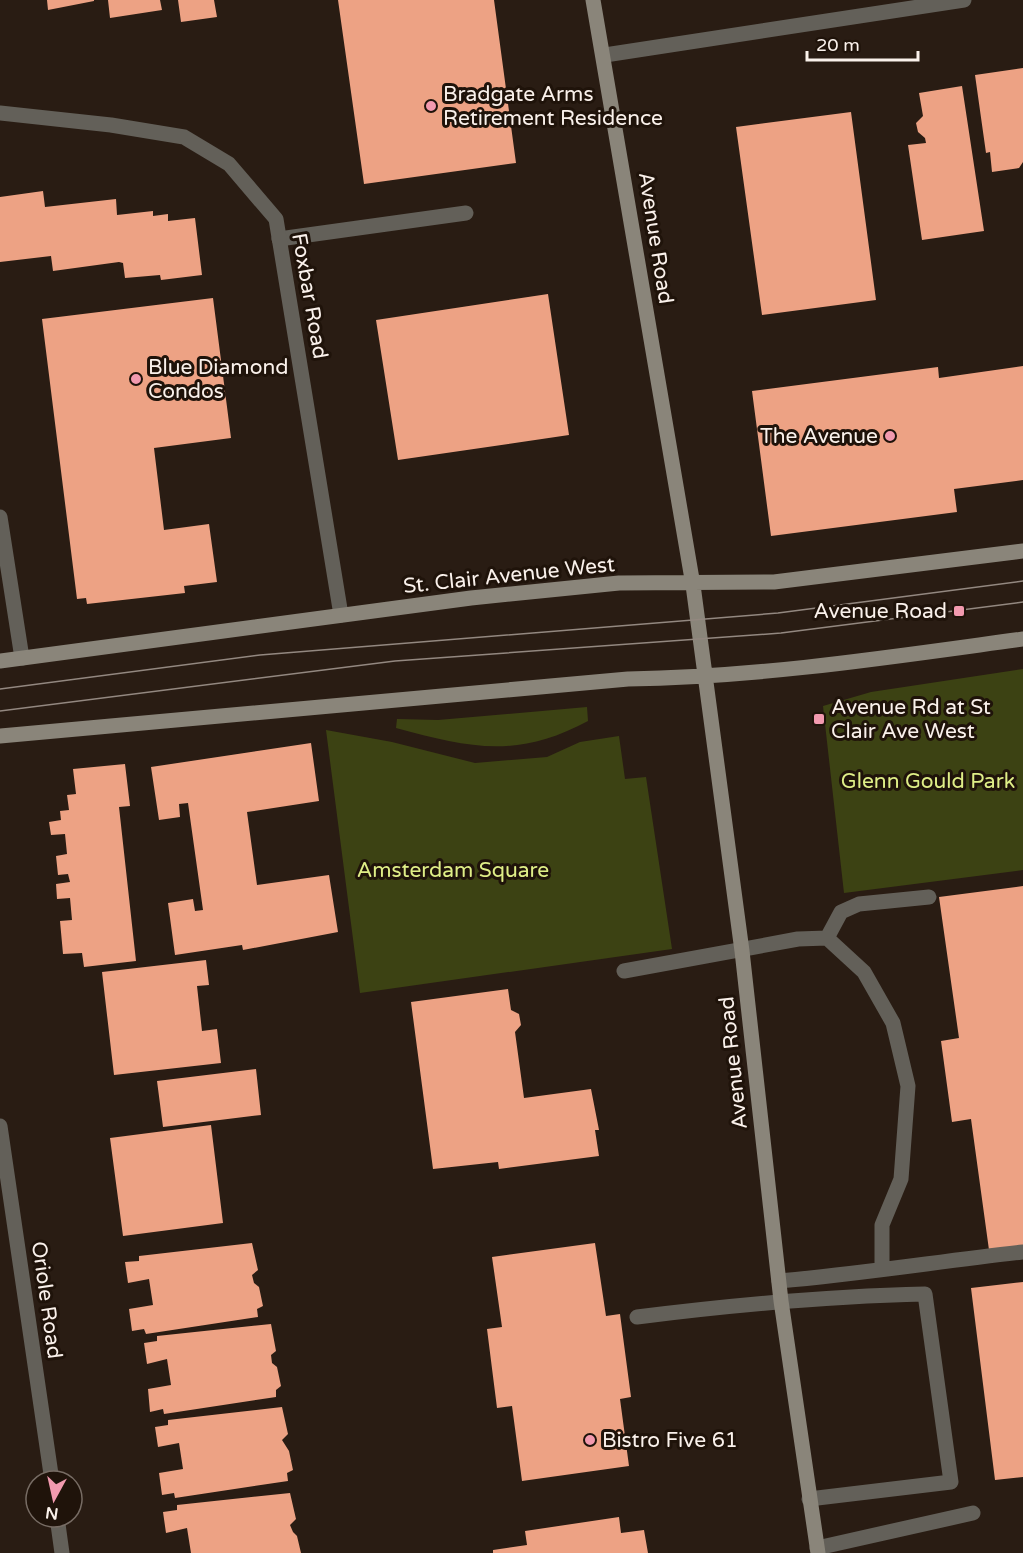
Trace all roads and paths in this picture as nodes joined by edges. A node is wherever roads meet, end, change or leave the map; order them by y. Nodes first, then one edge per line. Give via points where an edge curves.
1 (593, 0) edge
2 (964, 0) edge
3 (604, 55) junction
4 (0, 113) edge
5 (466, 213) dead end
6 (279, 239) junction
7 (0, 517) edge
8 (1023, 550) edge
9 (693, 585) junction
10 (341, 615) junction
11 (1023, 639) edge
12 (22, 658) junction
13 (0, 661) edge
14 (706, 678) junction
15 (0, 736) edge
16 (929, 897) dead end
17 (826, 938) junction
18 (742, 951) junction
19 (624, 971) dead end
20 (0, 1126) edge
21 (1023, 1252) edge
22 (882, 1268) junction
23 (779, 1281) junction
24 (782, 1301) junction
25 (637, 1317) dead end
26 (50, 1469) edge
27 (809, 1499) junction
28 (974, 1513) dead end
29 (59, 1529) edge
30 (817, 1551) edge
31 (62, 1553) edge

1 - 3 main road, Avenue Road
2 - 3 street
3 - 9 main road, Avenue Road
4 - 6 street, Foxbar Road via 184,137 229,164 276,219
5 - 6 street
6 - 10 street, Foxbar Road
7 - 12 street
8 - 9 main road, St. Clair Avenue West via 774,582
9 - 10 main road, St. Clair Avenue West via 619,583
9 - 14 main road, Avenue Road
10 - 12 main road, St. Clair Avenue West
11 - 14 main road
12 - 13 main road, St. Clair Avenue West
14 - 15 main road via 628,679
14 - 18 main road, Avenue Road
16 - 17 street via 859,904 841,912
17 - 18 street via 798,939
17 - 22 street via 864,972 893,1023 908,1086 901,1179 882,1225
18 - 19 street
18 - 23 main road, Avenue Road
20 - 26 street, Oriole Road
21 - 22 street
22 - 23 street
23 - 24 main road, Avenue Road
24 - 25 street
24 - 27 main road, Avenue Road
24 - 27 street via 925,1294 951,1482
27 - 30 main road, Avenue Road
28 - 30 street
29 - 31 street

